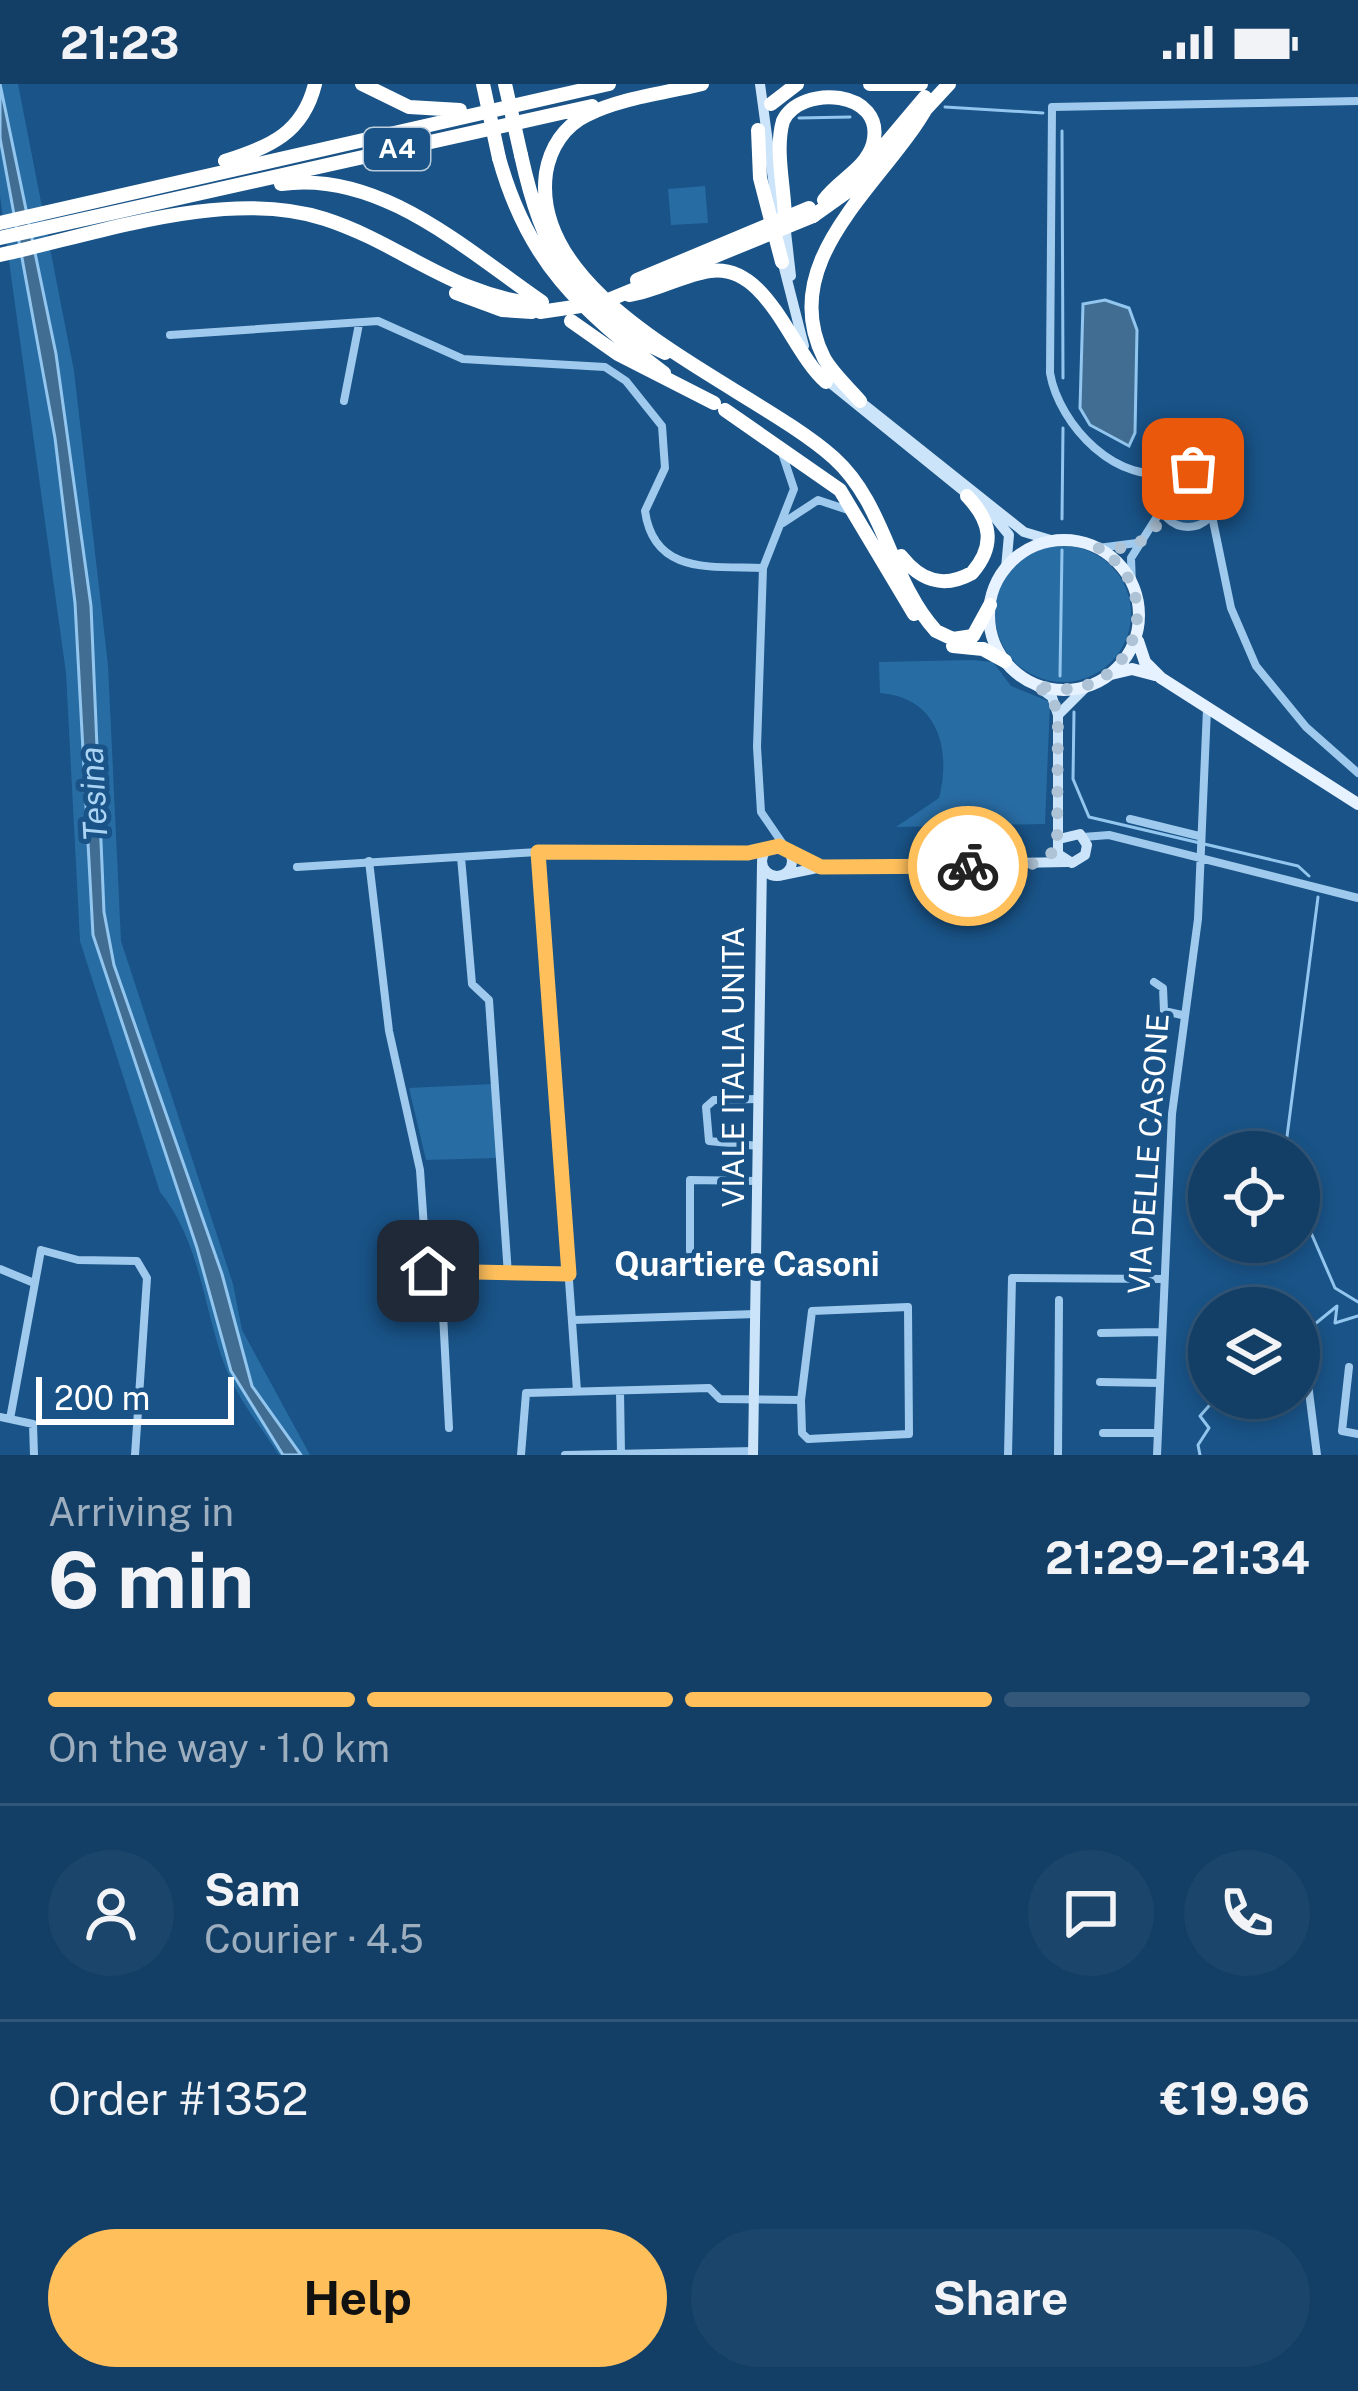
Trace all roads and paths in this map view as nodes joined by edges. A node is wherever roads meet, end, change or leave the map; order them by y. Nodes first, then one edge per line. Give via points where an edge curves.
1 (315, 84) edge
2 (362, 84) edge
3 (483, 84) edge
4 (505, 84) edge
5 (594, 84) edge
6 (609, 84) edge
7 (689, 84) edge
8 (702, 84) edge
9 (797, 84) edge
10 (870, 84) edge
11 (921, 84) edge
12 (936, 84) edge
13 (949, 84) edge
14 (764, 93) edge
15 (1358, 100) edge
16 (928, 105) junction
17 (758, 130) dead end
18 (776, 190) junction
19 (88, 203) junction
20 (816, 208) junction
21 (104, 215) junction
22 (0, 223) edge
23 (785, 225) junction
24 (0, 238) edge
25 (0, 255) edge
26 (782, 262) junction
27 (624, 295) junction
28 (540, 306) junction
29 (571, 321) dead end
30 (360, 323) junction
31 (170, 335) dead end
32 (708, 372) junction
33 (664, 374) junction
34 (826, 382) junction
35 (344, 400) dead end
36 (860, 401) junction
37 (778, 443) junction
38 (1176, 471) junction
39 (1141, 472) junction
40 (968, 496) junction
41 (1159, 504) junction
42 (1211, 516) junction
43 (1180, 526) junction
44 (1195, 527) junction
45 (777, 528) junction
46 (888, 537) junction
47 (1146, 537) junction
48 (1054, 541) junction
49 (1217, 544) junction
50 (1098, 548) junction
51 (763, 568) junction
52 (1006, 568) junction
53 (889, 569) junction
54 (1132, 585) junction
55 (990, 605) junction
56 (1137, 634) junction
57 (1005, 661) junction
58 (1109, 674) junction
59 (1162, 678) junction
60 (1034, 684) junction
61 (1088, 686) junction
62 (1207, 708) junction
63 (1058, 715) junction
64 (1358, 773) edge
65 (1057, 804) junction
66 (1358, 804) edge
67 (1130, 819) dead end
68 (768, 826) junction
69 (1082, 838) junction
70 (1058, 845) junction
71 (1200, 846) junction
72 (538, 852) junction
73 (789, 852) junction
74 (765, 856) junction
75 (461, 857) junction
76 (369, 861) junction
77 (1067, 862) junction
78 (1030, 865) junction
79 (297, 867) dead end
80 (821, 867) junction
81 (781, 875) junction
82 (758, 896) junction
83 (1358, 898) edge
84 (1154, 982) dead end
85 (1182, 1015) junction
86 (758, 1099) junction
87 (758, 1146) junction
88 (758, 1181) junction
89 (690, 1251) dead end
90 (0, 1269) edge
91 (569, 1274) junction
92 (508, 1275) junction
93 (441, 1276) junction
94 (1164, 1280) junction
95 (34, 1283) junction
96 (1059, 1300) dead end
97 (758, 1314) junction
98 (574, 1320) junction
99 (1162, 1332) junction
100 (1101, 1333) dead end
101 (1349, 1367) dead end
102 (1100, 1382) dead end
103 (1159, 1383) junction
104 (620, 1390) junction
105 (577, 1391) junction
106 (756, 1400) junction
107 (802, 1400) junction
108 (5, 1418) edge
109 (1313, 1419) edge
110 (449, 1428) dead end
111 (1157, 1432) junction
112 (1103, 1433) dead end
113 (1358, 1433) edge
114 (753, 1453) edge
115 (621, 1454) edge
116 (34, 1455) edge
117 (135, 1455) edge
118 (520, 1455) edge
119 (565, 1455) edge
120 (1008, 1455) edge
121 (1058, 1455) edge
122 (1156, 1455) edge
123 (1318, 1455) edge

1 - 19 highway via 303,116 273,144
2 - 5 highway via 401,105 440,111
3 - 33 highway, bridge via 521,222 591,318
4 - 32 highway, bridge via 536,224 572,283 636,339
6 - 19 highway, A4
7 - 21 highway, A4
8 - 32 highway via 583,117 555,145 545,180 561,240 596,291
9 - 14 highway
10 - 11 highway
12 - 20 highway via 874,160
13 - 16 highway
14 - 18 street
15 - 39 street via 1052,106 1053,391 1075,431
16 - 20 highway via 873,173
16 - 36 highway via 836,230 814,281 817,340
17 - 26 highway via 760,178
18 - 23 street
18 - 26 street
19 - 22 highway, A4
20 - 23 highway via 873,144 861,103 834,88 811,90 786,114
20 - 27 highway, bridge
20 - 28 highway, bridge via 612,290
21 - 24 highway, A4
21 - 28 highway, A4 via 283,183 335,184 405,211
23 - 36 street via 797,311 822,365
25 - 28 highway via 262,206 329,220 474,302
26 - 34 street via 796,327
27 - 28 highway, bridge
27 - 34 highway, bridge via 723,270 748,280
29 - 33 highway
30 - 31 street
30 - 35 street
30 - 51 street via 399,326 463,359 613,370 662,426 665,468 645,511 657,548 686,564
32 - 46 highway via 833,457
33 - 37 highway
34 - 40 street
36 - 48 street via 1024,532
37 - 45 street via 794,489
37 - 53 highway via 840,490
38 - 39 street
38 - 41 street via 1162,483
38 - 42 street via 1209,476 1218,500
39 - 41 street
40 - 46 highway via 985,516 989,538 979,566 960,580 925,578
40 - 52 street via 1009,535
41 - 43 street
41 - 47 street
42 - 44 street
42 - 49 street
43 - 44 street
43 - 47 street
44 - 49 street
45 - 51 street
45 - 53 street via 818,500 835,502
46 - 55 highway via 922,613 941,635 973,636
47 - 50 street via 1128,548
47 - 54 street via 1131,558
48 - 50 main road
48 - 52 main road
49 - 64 street via 1231,608 1256,666 1306,728
50 - 54 main road
51 - 68 street via 758,800
52 - 55 main road
53 - 57 highway via 930,635
54 - 56 main road
55 - 57 main road
56 - 58 main road
56 - 59 main road via 1144,662
57 - 60 main road
58 - 59 main road
58 - 61 main road
59 - 62 main road
60 - 61 main road
60 - 63 street via 1052,697
61 - 63 street
62 - 66 main road
62 - 71 street, VIA DELLE CASONE
63 - 65 street
65 - 69 street
65 - 70 street
67 - 71 street
68 - 73 street
68 - 74 street
69 - 70 street
69 - 71 street
69 - 77 street via 1082,859
70 - 77 street
70 - 78 street
71 - 83 street
71 - 85 street, VIA DELLE CASONE
72 - 74 street
72 - 75 street
72 - 91 street
73 - 74 street
73 - 80 street
73 - 81 street via 790,868
74 - 81 street
74 - 82 street, VIALE ITALIA UNITA
75 - 76 street
75 - 92 street via 472,985 489,1000
76 - 79 street
76 - 93 street via 389,1031 420,1170 428,1271
77 - 78 street
78 - 80 street
80 - 81 street
81 - 82 street, VIALE ITALIA UNITA
82 - 86 street, VIALE ITALIA UNITA
84 - 85 street via 1163,988 1164,1011
85 - 94 street, VIA DELLE CASONE
86 - 87 street, VIALE ITALIA UNITA
86 - 87 street via 706,1107 709,1141
87 - 88 street, VIALE ITALIA UNITA
88 - 89 street via 690,1180
88 - 97 street, VIALE ITALIA UNITA
90 - 95 street
91 - 92 street
91 - 98 street
92 - 93 street
93 - 110 street
94 - 99 street, VIA DELLE CASONE
94 - 120 street via 1012,1278
95 - 108 street
95 - 117 street via 45,1247 146,1269
96 - 121 street
97 - 98 street
97 - 106 street, VIALE ITALIA UNITA
98 - 105 street
99 - 100 street
99 - 103 street, VIA DELLE CASONE
101 - 113 street via 1342,1432
102 - 103 street
103 - 111 street, VIA DELLE CASONE
104 - 105 street
104 - 106 street via 709,1388 720,1399
104 - 115 street
105 - 118 street via 522,1396
106 - 107 street
106 - 114 street, VIALE ITALIA UNITA
107 - 107 street via 807,1315 908,1307 909,1434 808,1439
108 - 116 street via 35,1426
109 - 123 street
111 - 112 street
111 - 122 street, VIA DELLE CASONE
114 - 115 street
115 - 119 street

